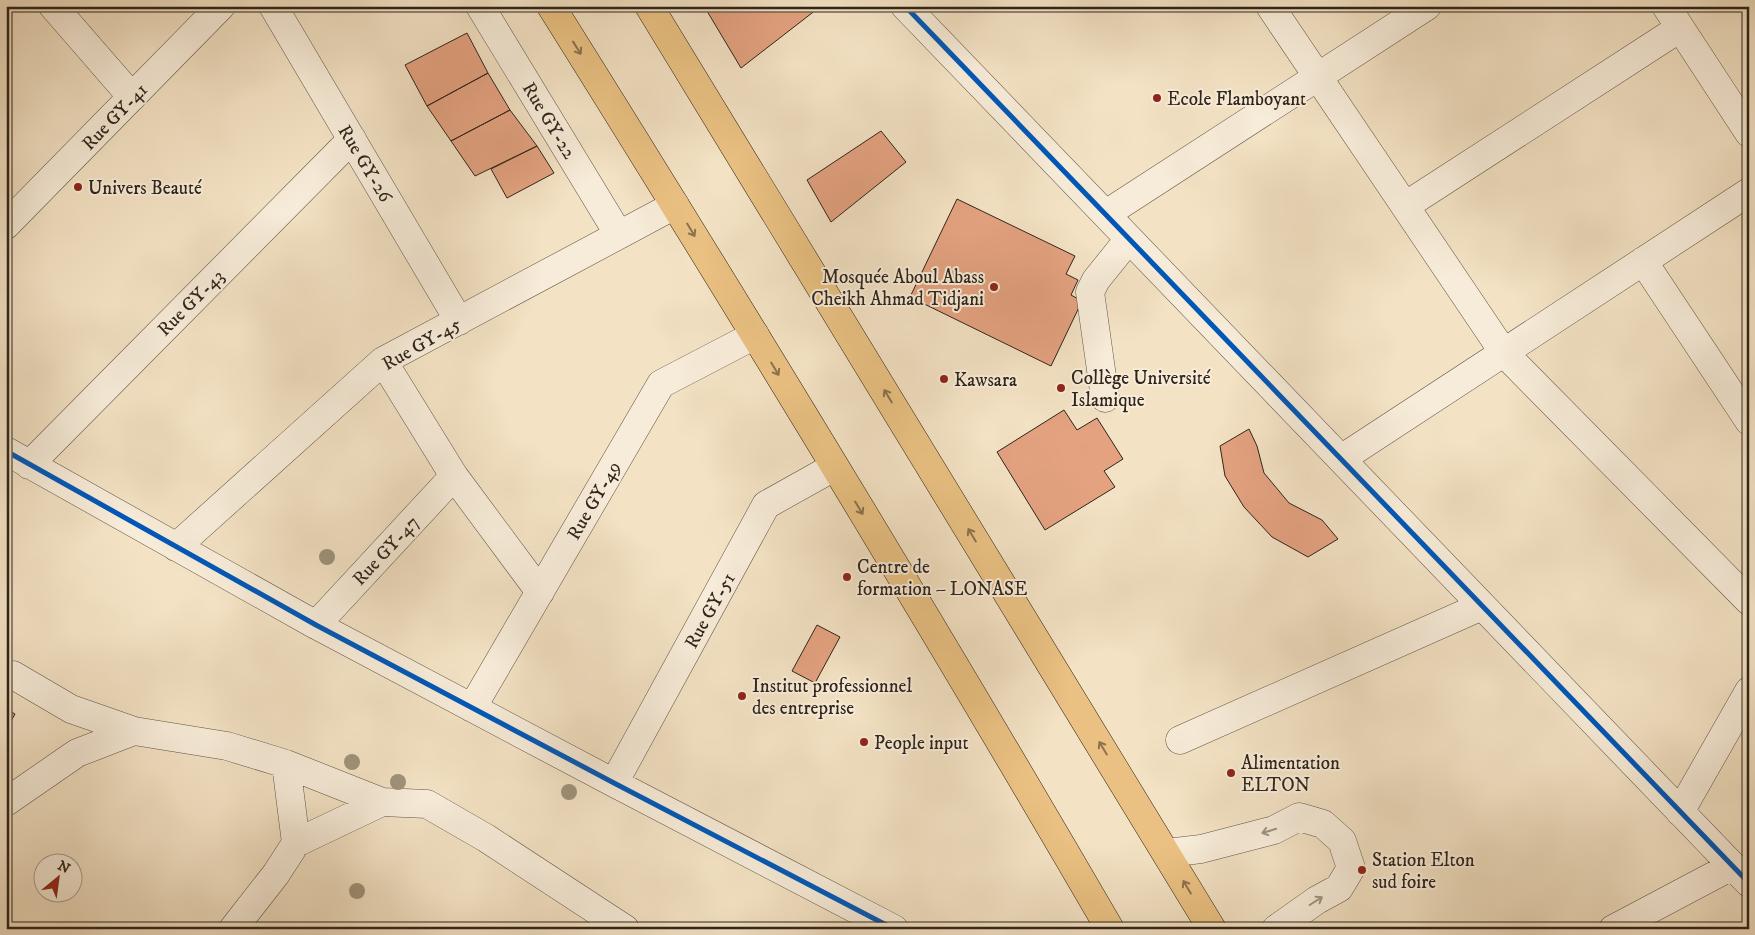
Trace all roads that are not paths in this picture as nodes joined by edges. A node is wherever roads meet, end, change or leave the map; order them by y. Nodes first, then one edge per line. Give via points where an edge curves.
1 (53, 6) edge
2 (221, 6) edge
3 (273, 6) edge
4 (480, 6) edge
5 (551, 6) edge
6 (649, 6) edge
7 (1270, 6) edge
8 (1427, 6) edge
9 (919, 10) edge
10 (1673, 17) edge
11 (1318, 77) junction
12 (132, 97) junction
13 (1749, 133) edge
14 (352, 139) junction
15 (1749, 192) edge
16 (675, 205) junction
17 (1404, 206) junction
18 (1106, 214) junction
19 (8, 221) edge
20 (619, 235) junction
21 (1129, 239) junction
22 (1643, 261) junction
23 (459, 321) junction
24 (755, 335) junction
25 (1504, 353) junction
26 (383, 361) junction
27 (1105, 398) dead end
28 (1749, 421) edge
29 (6, 451) edge
30 (1341, 460) junction
31 (29, 465) junction
32 (834, 468) junction
33 (454, 476) junction
34 (176, 547) junction
35 (540, 592) junction
36 (1749, 601) edge
37 (1482, 606) junction
38 (316, 625) junction
39 (12, 675) dead end
40 (1749, 691) edge
41 (472, 708) junction
42 (134, 731) junction
43 (1180, 740) dead end
44 (286, 764) junction
45 (614, 783) junction
46 (6, 802) edge
47 (382, 802) junction
48 (1680, 812) junction
49 (296, 843) junction
50 (1167, 853) junction
51 (1740, 875) edge
52 (233, 929) edge
53 (625, 929) edge
54 (894, 929) edge
55 (1110, 929) edge
56 (1212, 929) edge
57 (1276, 929) edge
58 (1613, 929) edge

1 - 12 street
2 - 12 street, Rue GY-41
3 - 14 street, Rue GY-26
4 - 20 street, Rue GY-22
5 -> 16 main road
50 -> 6 main road
7 - 11 street
8 - 11 street
9 - 18 street
10 - 13 street
10 - 17 street
11 - 17 street
11 - 18 street
12 - 19 street, Rue GY-41
14 - 23 street, Rue GY-26
14 - 31 street, Rue GY-43
15 - 22 street
16 - 20 street, Rue GY-45
16 -> 24 main road
17 - 25 street
18 - 21 street
20 - 23 street, Rue GY-45
21 - 27 street via 1090,292
21 - 30 street
22 - 25 street
22 - 28 street
23 - 26 street, Rue GY-45
24 -> 32 main road
24 - 35 street, Rue GY-49 via 661,384
25 - 30 street
25 - 36 street
26 - 33 street
26 - 34 street, Rue GY-45
29 - 31 street
30 - 37 street
31 - 34 street
32 - 45 street, Rue GY-51 via 766,505
32 -> 55 main road
33 - 35 street
33 - 38 street, Rue GY-47
34 - 38 street
35 - 41 street, Rue GY-49
37 - 43 street
37 - 48 street
38 - 41 street
39 - 42 street via 71,709
40 - 48 street
41 - 45 street
42 - 44 street via 227,746
42 - 46 street via 77,753
44 - 47 street
44 - 49 street
45 - 54 street
47 - 49 street
47 - 53 street via 427,804 486,838
48 - 51 street
49 - 52 street
56 -> 50 main road
57 -> 50 street via 1339,888 1351,868 1342,841 1323,824 1299,817 1274,830 1200,849
51 - 58 street

